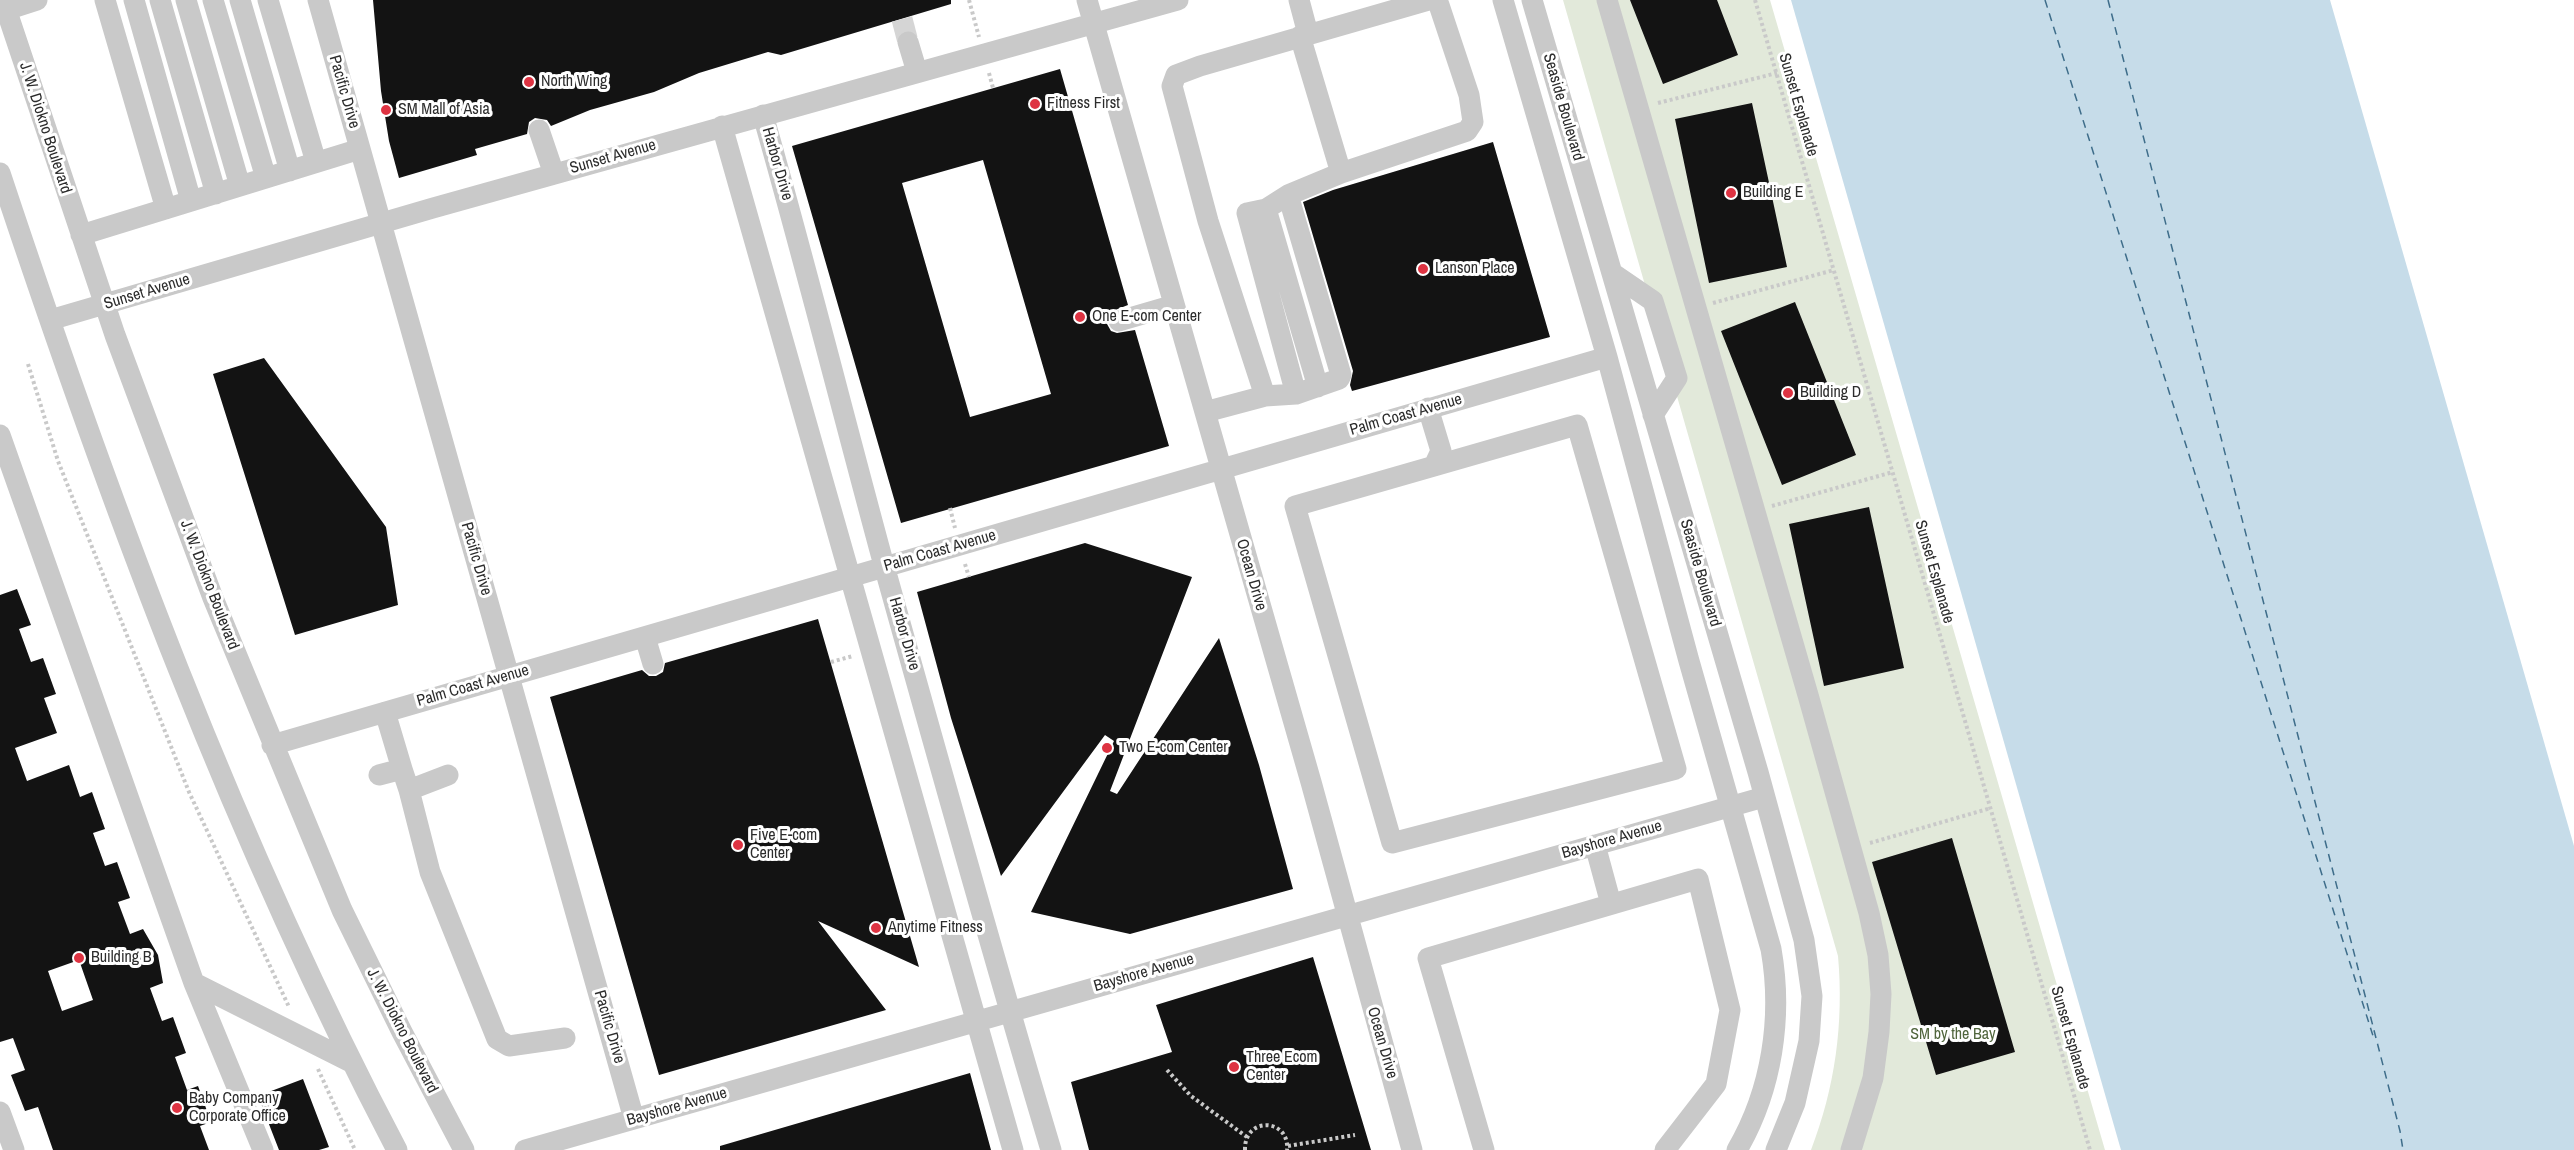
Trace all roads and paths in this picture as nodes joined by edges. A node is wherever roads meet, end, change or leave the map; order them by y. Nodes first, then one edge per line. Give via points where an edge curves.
1 (37, 0) edge
2 (105, 0) edge
3 (134, 0) edge
4 (160, 0) edge
5 (186, 0) edge
6 (213, 0) edge
7 (240, 0) edge
8 (268, 0) edge
9 (318, 0) edge
10 (1088, 0) edge
11 (1178, 0) edge
12 (1299, 0) edge
13 (1312, 0) edge
14 (1429, 0) edge
15 (1434, 0) edge
16 (1503, 0) edge
17 (1532, 0) edge
18 (1607, 0) edge
19 (1755, 0) edge
20 (5, 5) edge
21 (1094, 23) junction
22 (1310, 33) junction
23 (908, 42) tunnel mouth
24 (283, 48) junction
25 (256, 56) junction
26 (231, 63) junction
27 (206, 70) junction
28 (917, 72) junction
29 (1777, 73) junction
30 (182, 77) junction
31 (158, 85) junction
32 (132, 92) junction
33 (1638, 108) junction
34 (763, 115) junction
35 (722, 126) junction
36 (539, 130) dead end
37 (360, 149) junction
38 (316, 162) junction
39 (290, 171) junction
40 (0, 173) edge
41 (1341, 173) junction
42 (554, 174) junction
43 (266, 178) junction
44 (240, 186) junction
45 (216, 194) junction
46 (1288, 195) junction
47 (191, 201) junction
48 (166, 210) junction
49 (1257, 211) junction
50 (380, 223) junction
51 (81, 235) junction
52 (1834, 270) junction
53 (1612, 273) junction
54 (104, 304) junction
55 (1174, 305) junction
56 (1696, 308) junction
57 (50, 320) junction
58 (1119, 321) dead end
59 (1607, 357) junction
60 (28, 364) dead end
61 (1318, 387) junction
62 (1296, 394) junction
63 (1265, 396) junction
64 (1428, 408) junction
65 (1205, 412) junction
66 (1653, 415) junction
67 (0, 435) edge
68 (1434, 466) junction
69 (1221, 469) junction
70 (1893, 472) junction
71 (1755, 511) junction
72 (885, 567) junction
73 (850, 577) junction
74 (645, 637) junction
75 (653, 664) dead end
76 (510, 676) junction
77 (385, 712) junction
78 (272, 745) junction
79 (402, 769) junction
80 (448, 774) dead end
81 (379, 775) dead end
82 (409, 790) junction
83 (1764, 797) junction
84 (1731, 806) junction
85 (1990, 808) junction
86 (1595, 845) junction
87 (1851, 849) junction
88 (1611, 904) junction
89 (1346, 916) junction
90 (194, 983) junction
91 (1009, 1012) junction
92 (976, 1022) junction
93 (304, 1038) junction
94 (565, 1038) dead end
95 (351, 1062) junction
96 (1167, 1070) dead end
97 (0, 1112) edge
98 (634, 1119) junction
99 (1354, 1135) dead end
100 (1247, 1137) junction
101 (1288, 1148) edge
102 (14, 1150) edge
103 (263, 1150) edge
104 (354, 1150) edge
105 (397, 1150) edge
106 (464, 1150) edge
107 (525, 1150) edge
108 (1013, 1150) edge
109 (1051, 1150) edge
110 (1245, 1150) edge
111 (1412, 1150) edge
112 (1484, 1150) edge
113 (1665, 1150) edge
114 (1737, 1150) edge
115 (1776, 1150) edge
116 (1851, 1150) edge
117 (2090, 1150) edge

1 - 20 street
2 - 32 street
3 - 31 street
4 - 30 street
5 - 27 street
6 - 26 street
7 - 25 street
8 - 24 street
9 - 37 street, Pacific Drive
10 - 21 street, Ocean Drive
11 - 21 street, Sunset Avenue
12 - 22 street
13 - 22 street
14 - 22 street
15 - 41 street via 1439,5 1468,95 1473,122 1467,131
16 - 59 street, Seaside Boulevard
17 - 53 street, Seaside Boulevard
18 - 33 street
19 - 29 path, Sunset Esplanade
20 - 51 street, J. W. Diokno Boulevard
21 - 28 street, Sunset Avenue
21 - 55 street, Ocean Drive
22 - 41 street
22 - 63 street via 1176,75 1172,86 1208,221
23 - 28 street
24 - 25 street
24 - 38 street
25 - 26 street
25 - 39 street
26 - 27 street
26 - 43 street
27 - 30 street
27 - 44 street
28 - 34 street, Sunset Avenue
29 - 33 path
29 - 52 path, Sunset Esplanade
30 - 31 street
30 - 45 street
31 - 32 street
31 - 47 street
32 - 48 street
33 - 56 street
34 - 35 street, Sunset Avenue
34 - 72 street, Harbor Drive
35 - 42 street, Sunset Avenue
35 - 73 street
36 - 42 street
37 - 38 street
37 - 50 street, Pacific Drive
38 - 39 street
39 - 43 street
40 - 57 street
41 - 46 street
42 - 50 street, Sunset Avenue
43 - 44 street
44 - 45 street
45 - 47 street
46 - 49 street
46 - 61 street via 1341,375 1337,382
47 - 48 street
48 - 51 street
49 - 61 street
49 - 62 street
50 - 54 street, Sunset Avenue
50 - 76 street, Pacific Drive
51 - 54 street, J. W. Diokno Boulevard
52 - 56 path
52 - 70 path, Sunset Esplanade
53 - 66 street, Seaside Boulevard
53 - 66 street via 1653,301 1677,378
54 - 57 street, Sunset Avenue
54 - 78 street, J. W. Diokno Boulevard
55 - 58 street
55 - 65 street, Ocean Drive
56 - 71 street
57 - 95 street via 157,620 212,756
59 - 64 street, Palm Coast Avenue
59 - 84 street, Seaside Boulevard
60 - 93 path via 58,461 189,792
61 - 62 street
62 - 63 street
63 - 65 street
64 - 68 street via 1441,451
64 - 69 street, Palm Coast Avenue
65 - 69 street, Ocean Drive
66 - 83 street, Seaside Boulevard
67 - 90 street
68 - 68 street via 1295,506 1392,843 1676,769 1577,424
69 - 72 street, Palm Coast Avenue
69 - 89 street, Ocean Drive
70 - 71 path
70 - 85 path, Sunset Esplanade
71 - 87 street
72 - 73 street, Palm Coast Avenue
72 - 91 street, Harbor Drive
73 - 74 street, Palm Coast Avenue
73 - 92 street
74 - 75 street
74 - 76 street, Palm Coast Avenue
76 - 77 street, Palm Coast Avenue
76 - 98 street, Pacific Drive
77 - 78 street, Palm Coast Avenue
77 - 79 street
78 - 106 street, J. W. Diokno Boulevard via 342,910
79 - 81 street
79 - 82 street
80 - 82 street
82 - 94 street via 430,872 497,1039 509,1046
83 - 84 street, Bayshore Avenue
83 - 115 street, Seaside Boulevard via 1804,940 1812,996 1801,1083
84 - 86 street, Bayshore Avenue
84 - 114 street, Seaside Boulevard via 1766,928 1776,988 1770,1061 1754,1117
85 - 87 path
85 - 117 path, Sunset Esplanade
86 - 88 street
86 - 89 street, Bayshore Avenue
87 - 116 street via 1878,955 1881,994 1873,1078
88 - 112 street via 1428,958
88 - 113 street via 1698,879 1730,1010 1716,1084
89 - 91 street, Bayshore Avenue
89 - 111 street, Ocean Drive
90 - 93 street
90 - 103 street
91 - 92 street, Bayshore Avenue
91 - 109 street, Harbor Drive
92 - 98 street, Bayshore Avenue
92 - 108 street
93 - 95 street
93 - 104 path
95 - 105 street
96 - 100 path via 1191,1096
97 - 102 street
98 - 107 street, Bayshore Avenue
99 - 101 path
100 - 101 path via 1257,1127 1271,1125 1283,1133
100 - 110 path

